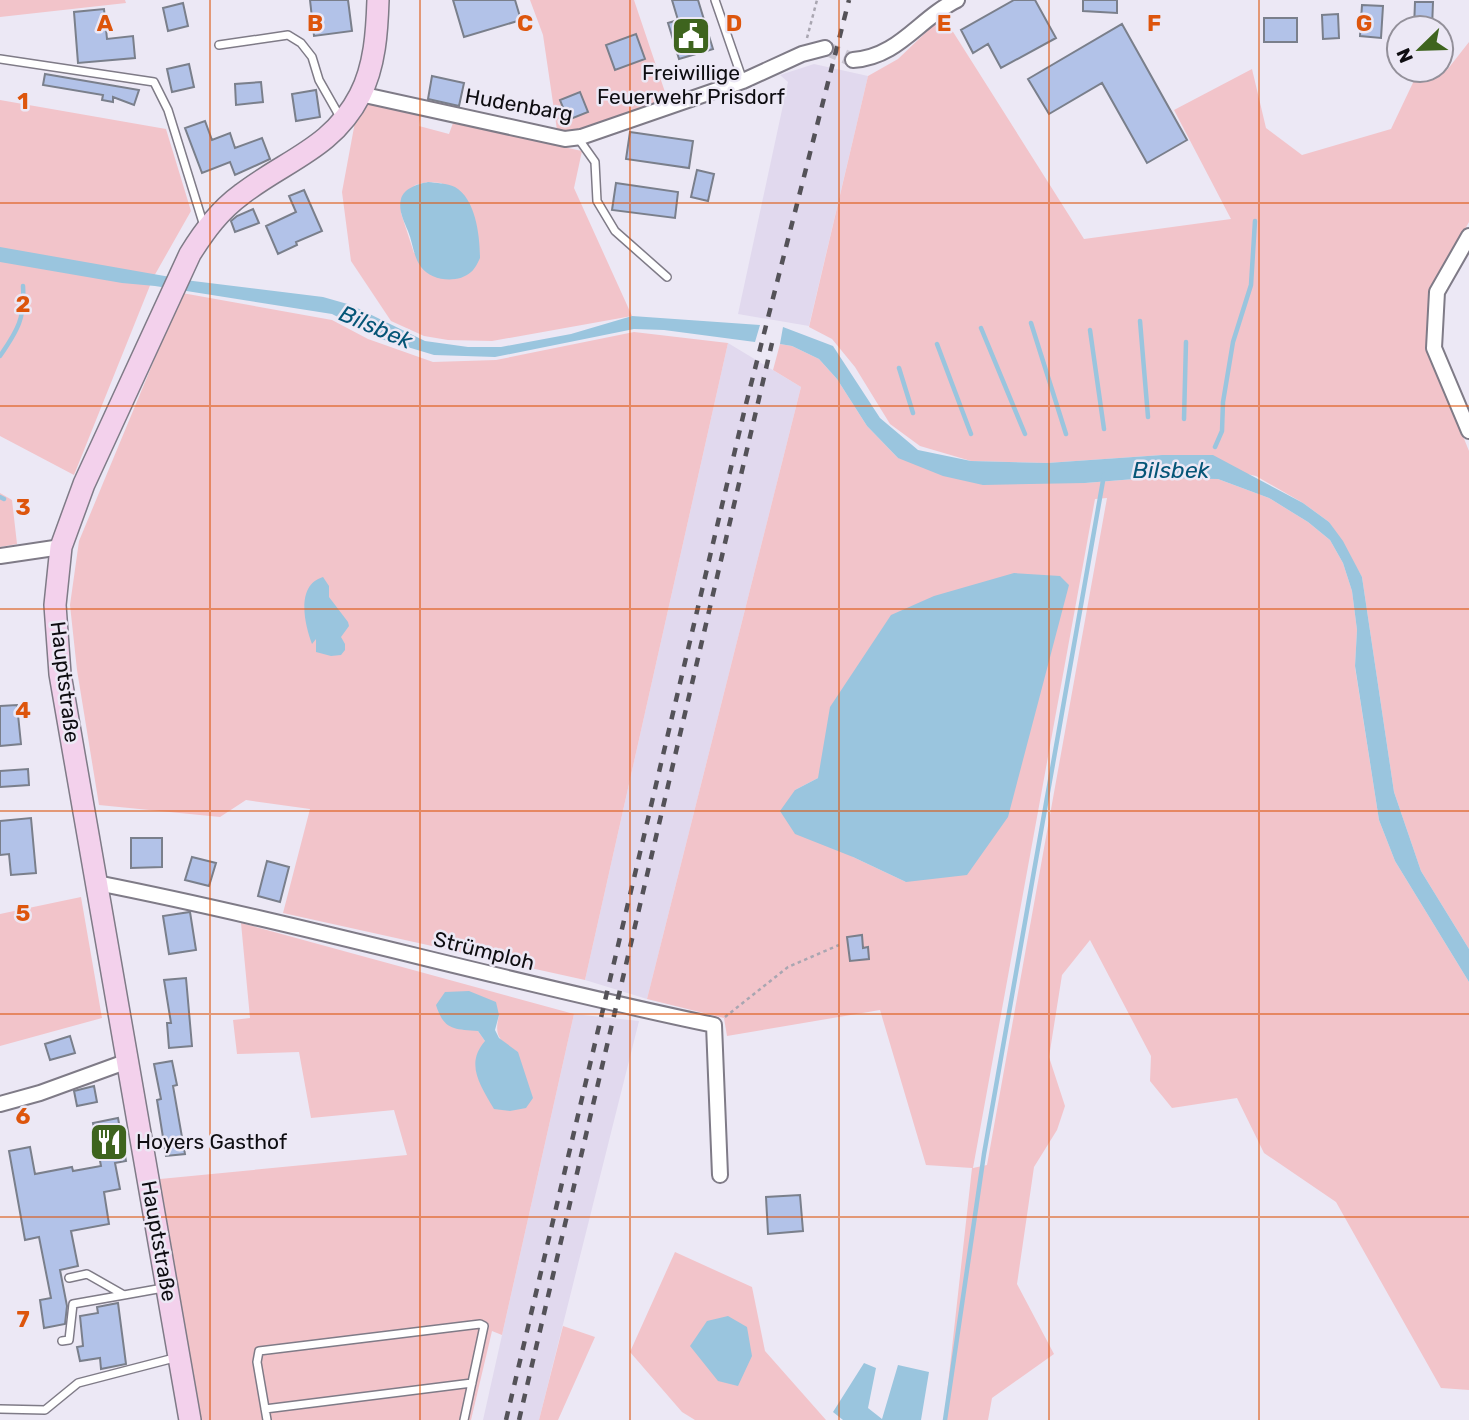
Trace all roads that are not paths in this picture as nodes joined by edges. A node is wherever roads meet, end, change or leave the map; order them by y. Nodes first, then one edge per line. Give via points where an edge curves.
1 (378, 0) edge
2 (715, 0) edge
3 (957, 0) edge
4 (219, 45) dead end
5 (825, 48) tunnel mouth
6 (0, 59) edge
7 (853, 60) tunnel mouth
8 (743, 80) junction
9 (360, 94) junction
10 (343, 121) junction
11 (578, 137) junction
12 (205, 230) junction
13 (1467, 245) edge
14 (667, 277) dead end
15 (1469, 431) edge
16 (61, 547) junction
17 (0, 556) edge
18 (97, 883) junction
19 (128, 1060) junction
20 (0, 1104) edge
21 (720, 1175) dead end
22 (69, 1278) dead end
23 (167, 1287) junction
24 (124, 1295) junction
25 (62, 1341) dead end
26 (178, 1356) junction
27 (472, 1383) junction
28 (0, 1409) edge
29 (265, 1409) junction
30 (190, 1420) edge
31 (267, 1420) edge
32 (464, 1420) edge

1 - 9 main road, Hauptstraße via 372,62
2 - 8 lane
3 - 7 street via 893,48
4 - 10 lane via 288,35 312,57 318,80
5 - 8 street, Hudenbarg
6 - 12 lane via 155,82
8 - 11 street, Hudenbarg
9 - 10 main road, Hauptstraße
9 - 11 street, Hudenbarg via 565,139
10 - 12 main road, Hauptstraße via 303,157 244,192
11 - 14 lane via 595,162 597,201 615,231
12 - 16 main road, Hauptstraße via 84,484
13 - 15 street via 1437,292 1434,348
16 - 17 street
16 - 18 main road, Hauptstraße via 55,606 60,674
18 - 19 main road, Hauptstraße
18 - 21 street, Strümploh via 206,904 714,1025
19 - 20 street
19 - 23 main road, Hauptstraße
22 - 24 lane via 87,1275
23 - 24 lane
23 - 26 main road, Hauptstraße
24 - 25 lane via 73,1304 69,1340
26 - 28 lane via 78,1383 45,1410
26 - 30 main road, Hauptstraße
27 - 29 lane
27 - 29 lane via 484,1326 480,1324 259,1352
27 - 32 lane
29 - 31 lane

